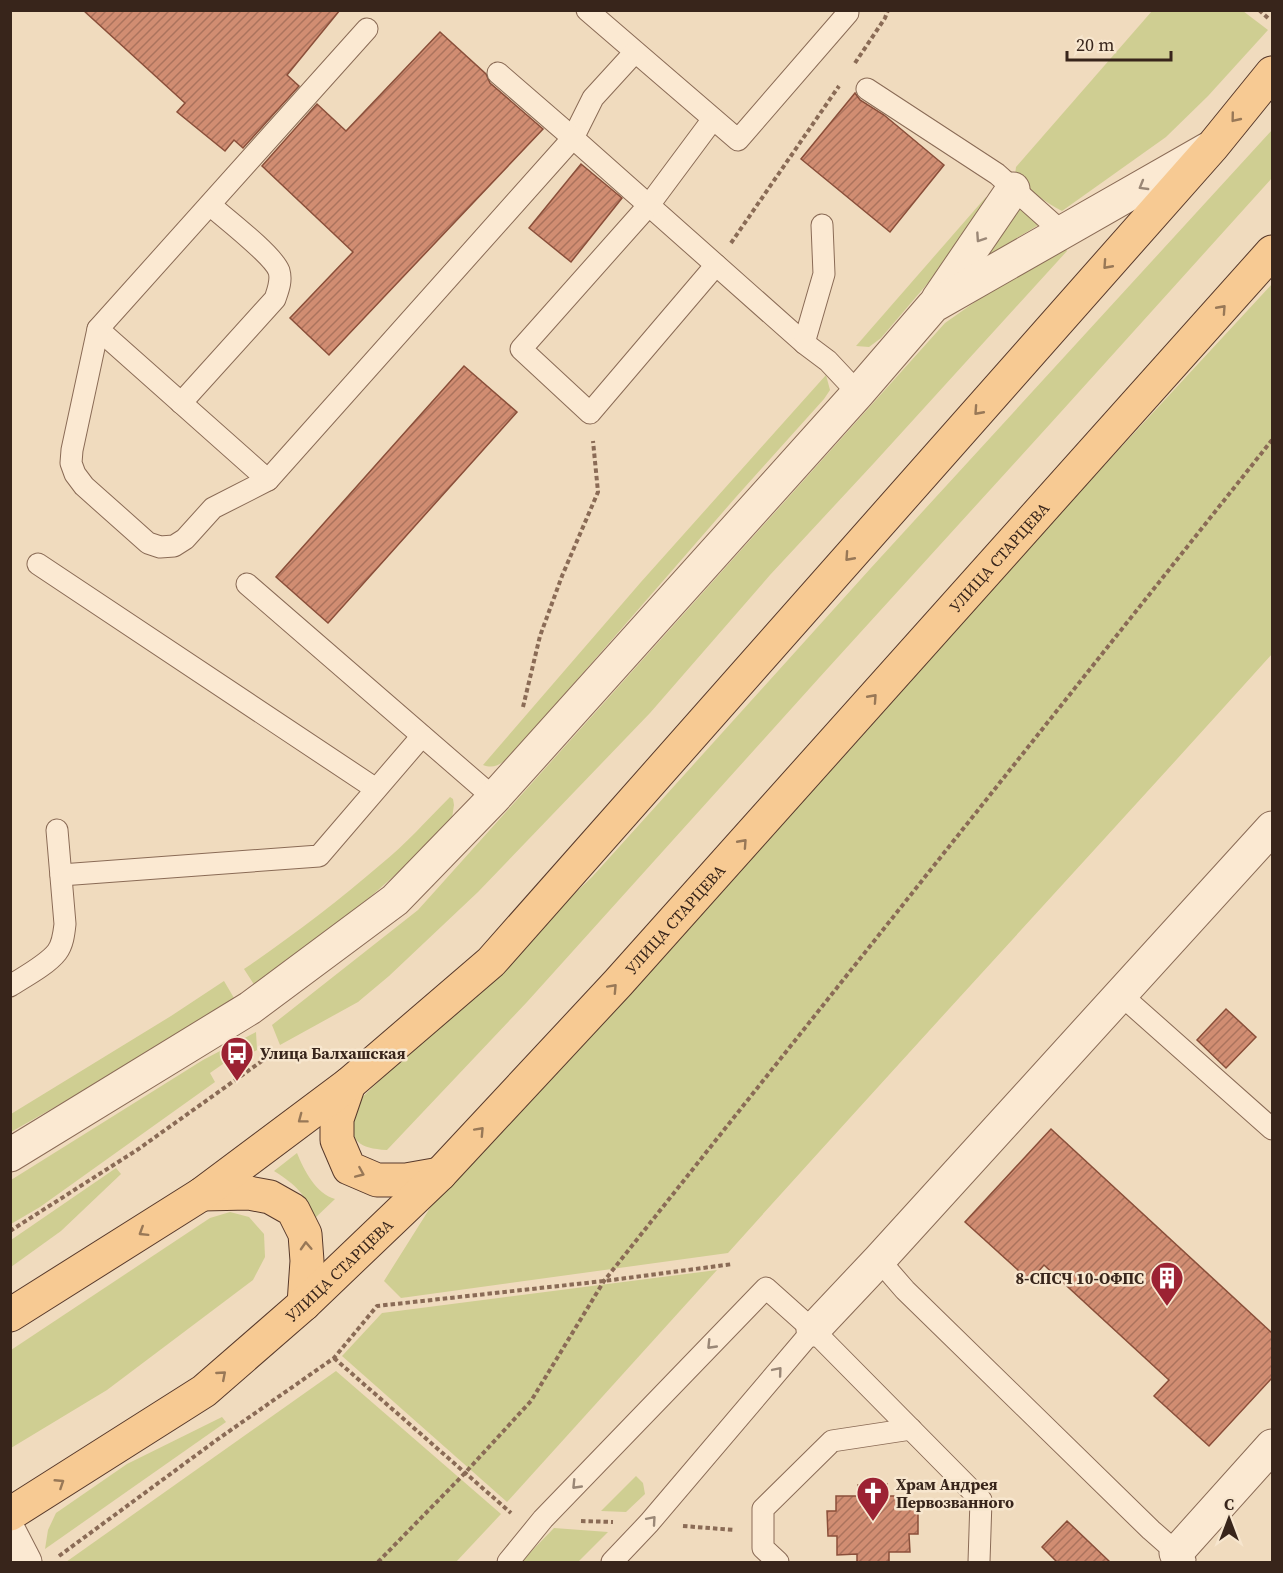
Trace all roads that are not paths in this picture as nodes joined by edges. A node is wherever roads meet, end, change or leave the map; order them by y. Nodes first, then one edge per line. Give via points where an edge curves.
1 (587, 10) edge
2 (845, 10) edge
3 (367, 29) dead end
4 (635, 52) junction
5 (498, 73) dead end
6 (1272, 73) edge
7 (867, 89) dead end
8 (713, 119) junction
9 (573, 138) junction
10 (1212, 147) junction
11 (1013, 189) junction
12 (210, 205) junction
13 (649, 205) junction
14 (822, 225) dead end
15 (1062, 232) junction
16 (1272, 252) edge
17 (716, 265) junction
18 (933, 306) junction
19 (98, 329) junction
20 (804, 343) junction
21 (858, 393) junction
22 (181, 403) junction
23 (268, 480) junction
24 (38, 564) dead end
25 (247, 584) dead end
26 (422, 736) junction
27 (376, 789) junction
28 (494, 798) junction
29 (1272, 828) edge
30 (57, 830) dead end
31 (61, 875) junction
32 (10, 986) edge
33 (1120, 994) junction
34 (349, 1084) junction
35 (1272, 1129) edge
36 (10, 1155) edge
37 (440, 1174) junction
38 (202, 1194) junction
39 (879, 1260) junction
40 (304, 1304) junction
41 (10, 1315) edge
42 (813, 1330) junction
43 (911, 1429) junction
44 (1272, 1446) edge
45 (10, 1514) edge
46 (10, 1533) edge
47 (758, 1548) edge
48 (1182, 1558) edge
49 (39, 1561) edge
50 (508, 1563) edge
51 (612, 1563) edge
52 (778, 1563) edge
53 (979, 1563) edge

1 - 4 lane
2 - 8 lane via 848,13 738,140
3 - 12 lane
4 - 8 lane
4 - 9 lane via 593,98
5 - 9 lane
6 -> 10 main road
7 - 11 lane via 997,174
8 - 13 lane
9 - 13 lane
9 - 23 lane
10 -> 15 street
10 -> 34 main road via 490,962
11 - 15 lane
11 -> 18 street
12 - 19 lane
12 - 22 lane via 272,259 279,272 280,286 275,299
13 - 17 lane
13 - 17 lane via 521,349 590,414
14 - 20 lane via 824,274
15 - 18 street
37 -> 16 main road, УЛИЦА СТАРЦЕВА via 642,956
17 - 20 lane
18 - 21 street
19 - 22 lane
19 - 23 lane via 71,463 92,494 148,543 167,547 185,539 213,508
20 - 21 lane via 828,361
21 - 28 street
22 - 23 lane
24 - 27 lane
25 - 26 lane
26 - 27 lane
26 - 28 lane
27 - 31 lane via 319,856
28 - 36 street via 395,900 259,1002
29 - 33 street
30 - 31 lane
31 - 32 lane via 64,938 46,962
33 - 35 lane
33 - 39 street
34 -> 37 main road via 337,1119 337,1140 349,1168 377,1180
34 -> 38 main road
37 - 40 main road, УЛИЦА СТАРЦЕВА
40 -> 38 main road via 305,1234 293,1210 270,1197 249,1193
38 -> 41 main road
39 - 42 street
39 - 48 lane via 905,1290
45 -> 40 main road, УЛИЦА СТАРЦЕВА via 204,1391
42 - 43 lane
42 -> 50 lane via 766,1288 543,1519
51 -> 42 lane
43 - 47 lane via 832,1441 763,1509
43 - 53 lane via 981,1500
44 - 48 street
46 - 49 street
47 - 52 lane

